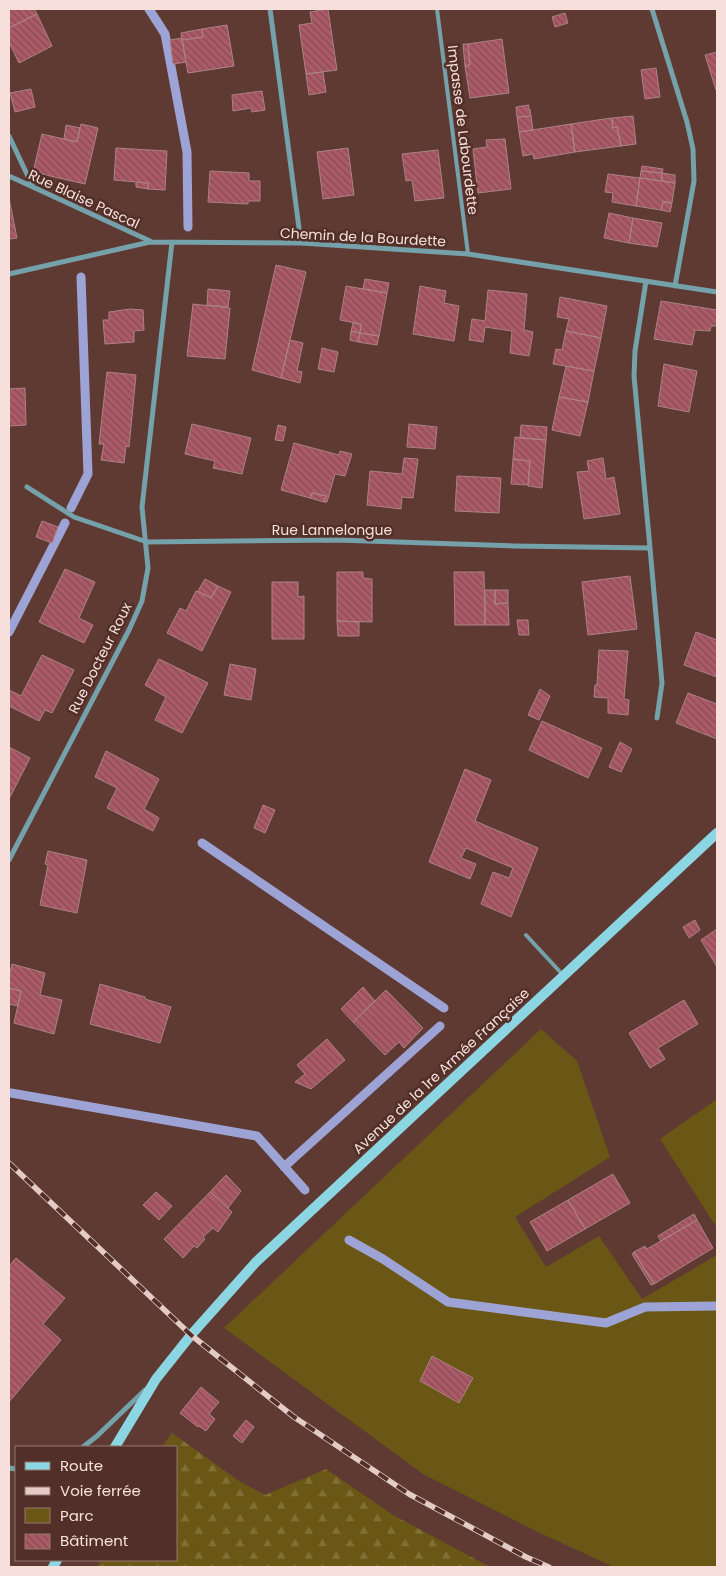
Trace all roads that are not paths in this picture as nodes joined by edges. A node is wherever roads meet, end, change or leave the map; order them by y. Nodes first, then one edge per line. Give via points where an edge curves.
1 (270, 9) edge
2 (437, 9) edge
3 (652, 9) edge
4 (9, 136) edge
5 (9, 176) edge
6 (33, 187) junction
7 (150, 242) junction
8 (172, 242) junction
9 (301, 243) junction
10 (468, 254) junction
11 (9, 274) edge
12 (646, 281) junction
13 (675, 286) junction
14 (717, 292) edge
15 (27, 487) dead end
16 (147, 542) junction
17 (650, 548) junction
18 (658, 718) dead end
19 (717, 833) edge
20 (9, 860) edge
21 (526, 936) dead end
22 (564, 976) junction
23 (156, 1380) junction
24 (84, 1446) edge
25 (116, 1446) edge

1 - 9 street
2 - 10 lane, Impasse de Labourdette
3 - 13 street via 687,122 692,149 694,180
4 - 6 street
5 - 6 street, Rue Blaise Pascal
6 - 7 street, Rue Blaise Pascal
7 - 8 street, Chemin de la Bourdette
7 - 11 street, Chemin de la Bourdette
8 - 9 street, Chemin de la Bourdette
8 - 16 street, Rue Docteur Roux via 142,507
9 - 10 street, Chemin de la Bourdette
10 - 12 street, Chemin de la Bourdette
12 - 13 street, Chemin de la Bourdette
12 - 17 street via 634,350 634,376
13 - 14 street, Chemin de la Bourdette
15 - 16 street, Rue Lannelongue via 74,518
16 - 17 street, Rue Lannelongue via 337,540
16 - 20 street, Rue Docteur Roux via 148,568 142,601
17 - 18 street via 662,683
19 - 22 main road, Avenue de la 1re Armée Française
21 - 22 lane
22 - 23 main road, Avenue de la 1re Armée Française via 256,1262
23 - 24 street
23 - 25 main road, Avenue de la 1re Armée Française

